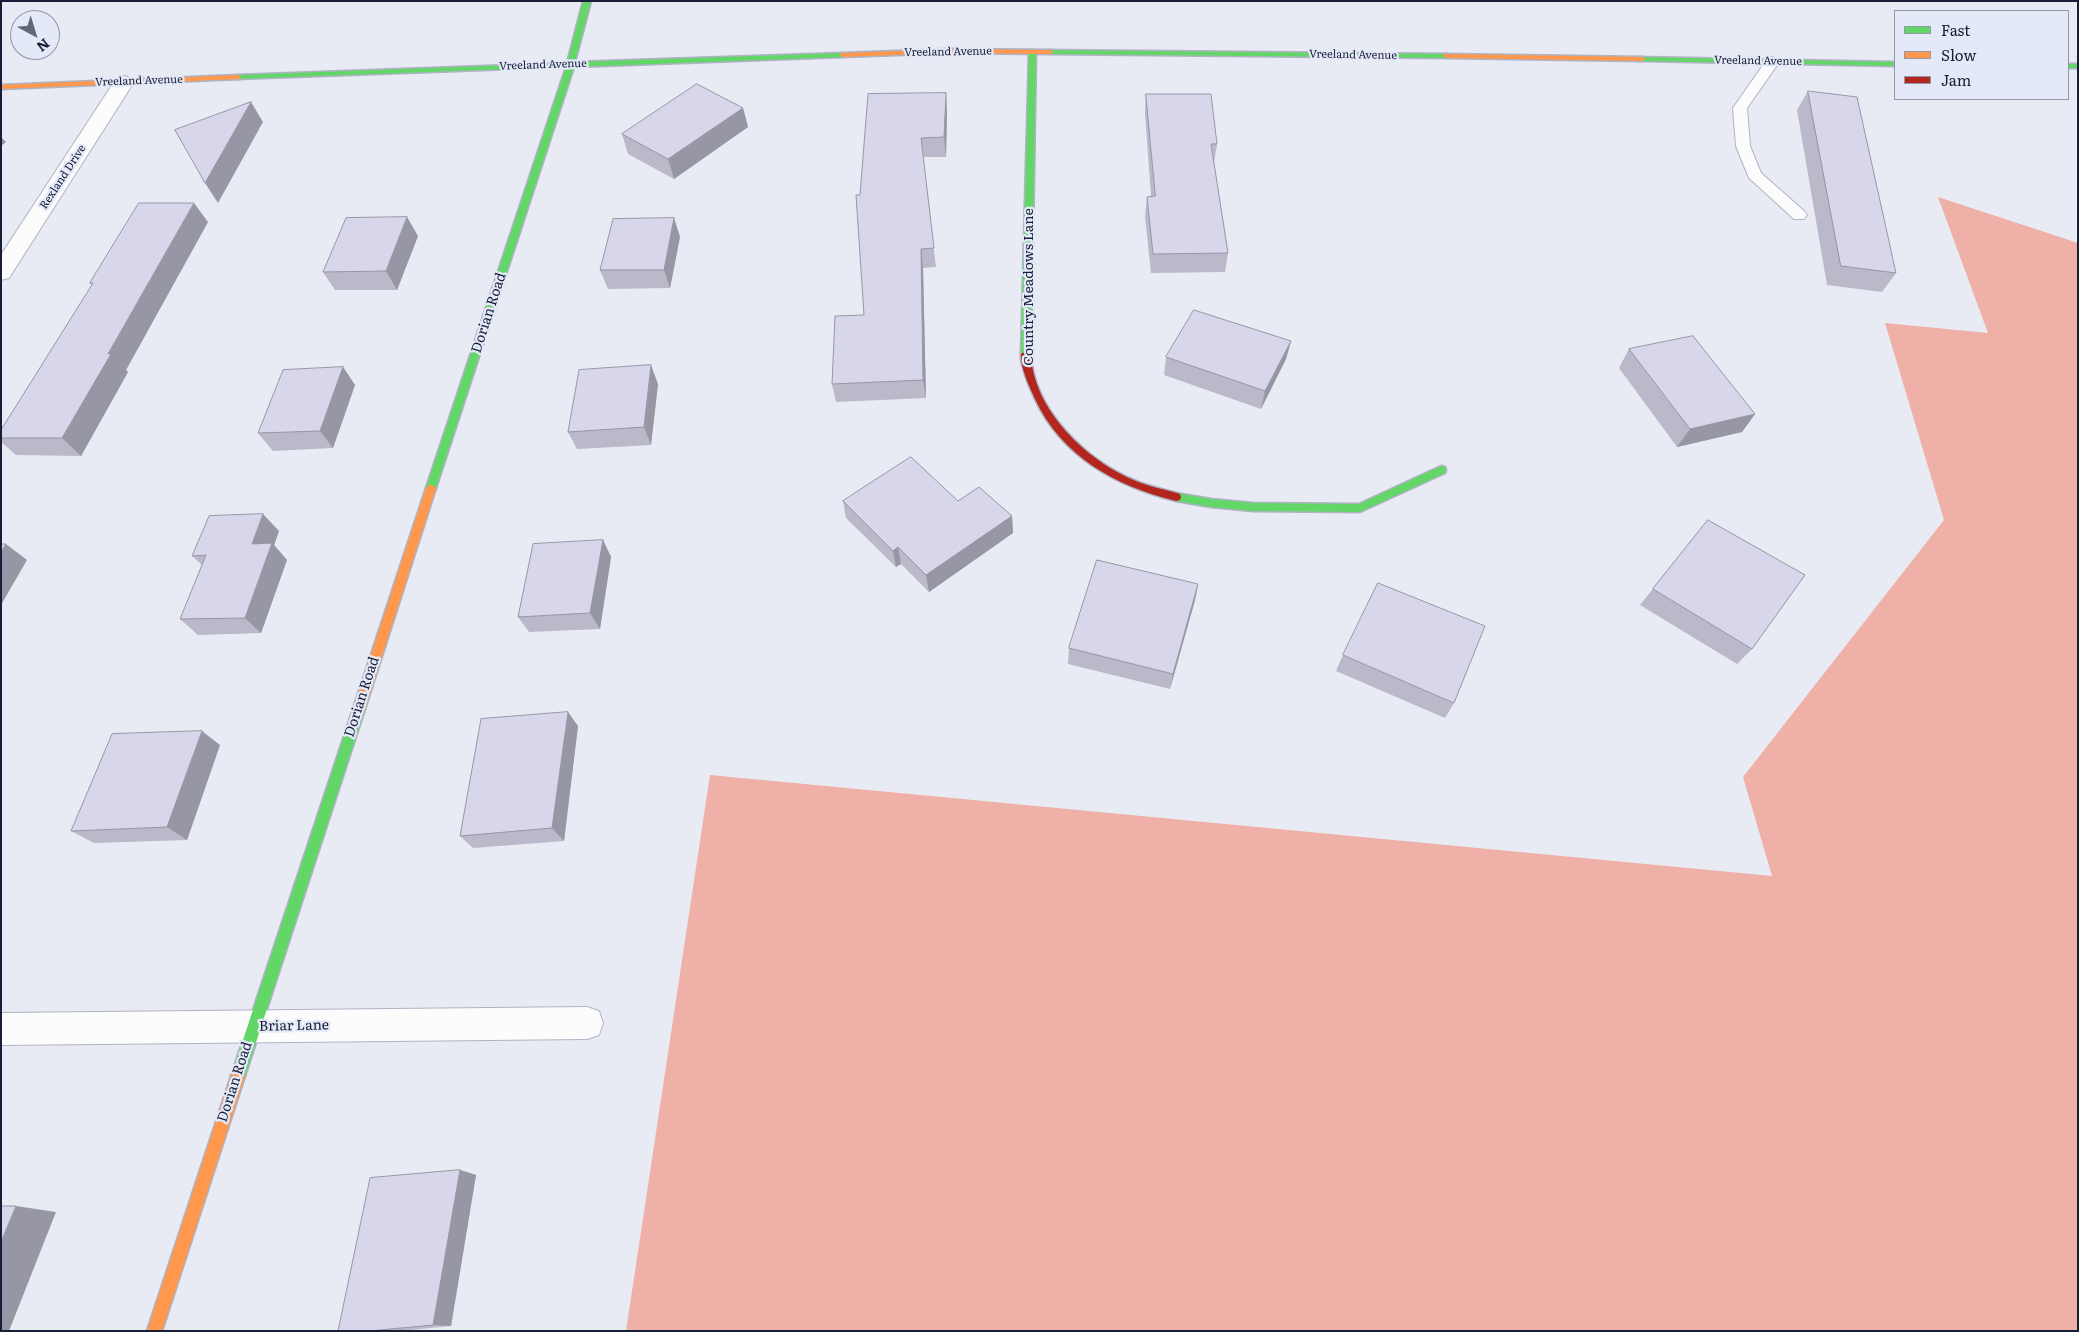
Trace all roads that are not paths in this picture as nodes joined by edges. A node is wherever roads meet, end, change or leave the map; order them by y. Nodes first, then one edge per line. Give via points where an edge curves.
1 (587, 1) edge
2 (1032, 52) junction
3 (1773, 61) junction
4 (571, 64) junction
5 (1894, 64) edge
6 (124, 82) junction
7 (1, 87) edge
8 (1799, 215) dead end
9 (1, 273) edge
10 (1441, 470) dead end
11 (587, 1023) dead end
12 (253, 1026) junction
13 (1, 1030) edge
14 (154, 1331) edge

1 - 4 street, Dorian Road
2 - 3 street, Vreeland Avenue
2 - 4 street, Vreeland Avenue via 939,51
2 - 10 street, Country Meadows Lane via 1026,365 1040,406 1070,444 1114,477 1141,489 1170,498 1232,505 1362,508
3 - 5 street, Vreeland Avenue
3 - 8 lane via 1740,108 1743,146 1754,175
4 - 6 street, Vreeland Avenue
4 - 12 street, Dorian Road
6 - 7 street, Vreeland Avenue
6 - 9 street, Rexland Drive
11 - 12 street, Briar Lane
12 - 13 street, Briar Lane
12 - 14 street, Dorian Road

